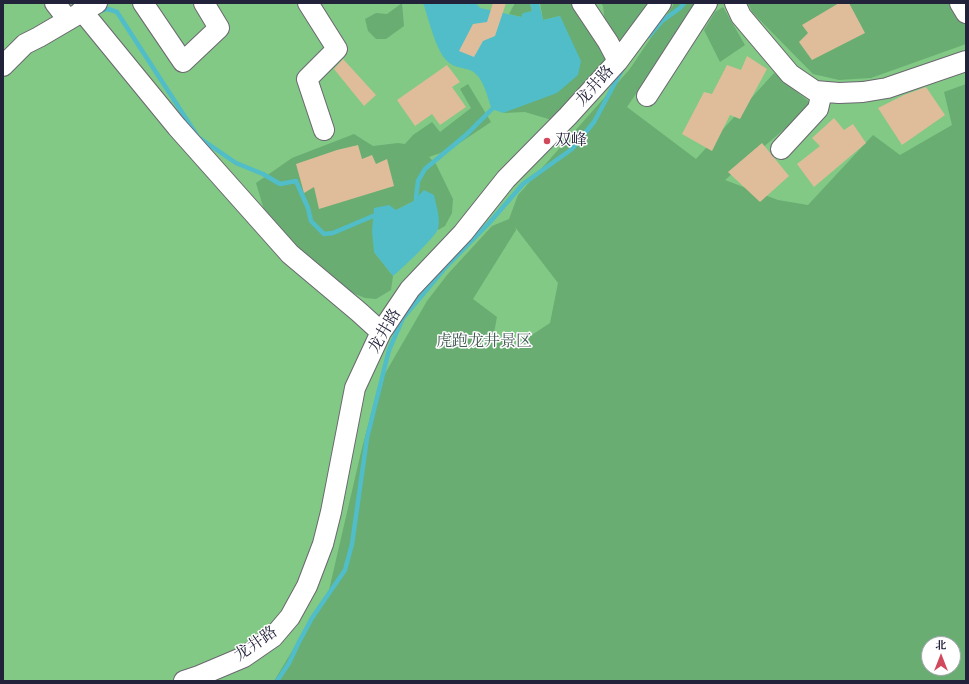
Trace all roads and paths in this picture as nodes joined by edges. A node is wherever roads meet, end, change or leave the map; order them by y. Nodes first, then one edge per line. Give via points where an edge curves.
1 (55, 3) edge
2 (143, 3) edge
3 (204, 3) edge
4 (308, 3) edge
5 (582, 3) edge
6 (661, 3) edge
7 (707, 3) edge
8 (735, 3) edge
9 (960, 3) edge
10 (966, 13) edge
11 (85, 15) edge
12 (618, 61) junction
13 (966, 61) edge
14 (6, 62) edge
15 (822, 92) junction
16 (647, 96) dead end
17 (324, 130) dead end
18 (781, 149) dead end
19 (381, 332) junction
20 (184, 681) edge

1 - 11 street
2 - 3 street via 183,62 219,28
4 - 17 street via 337,49 307,79
5 - 12 street
6 - 12 street, 龙井路
7 - 16 street
8 - 15 street via 741,16 790,74 814,91
9 - 10 street
11 - 14 street via 25,44
11 - 19 street via 177,127 290,254
12 - 19 street, 龙井路 via 506,179 463,233 410,289
13 - 15 street via 887,88 863,92
15 - 18 street via 818,109
19 - 20 street, 龙井路 via 355,388 323,544 307,586 290,617 273,636 244,657

